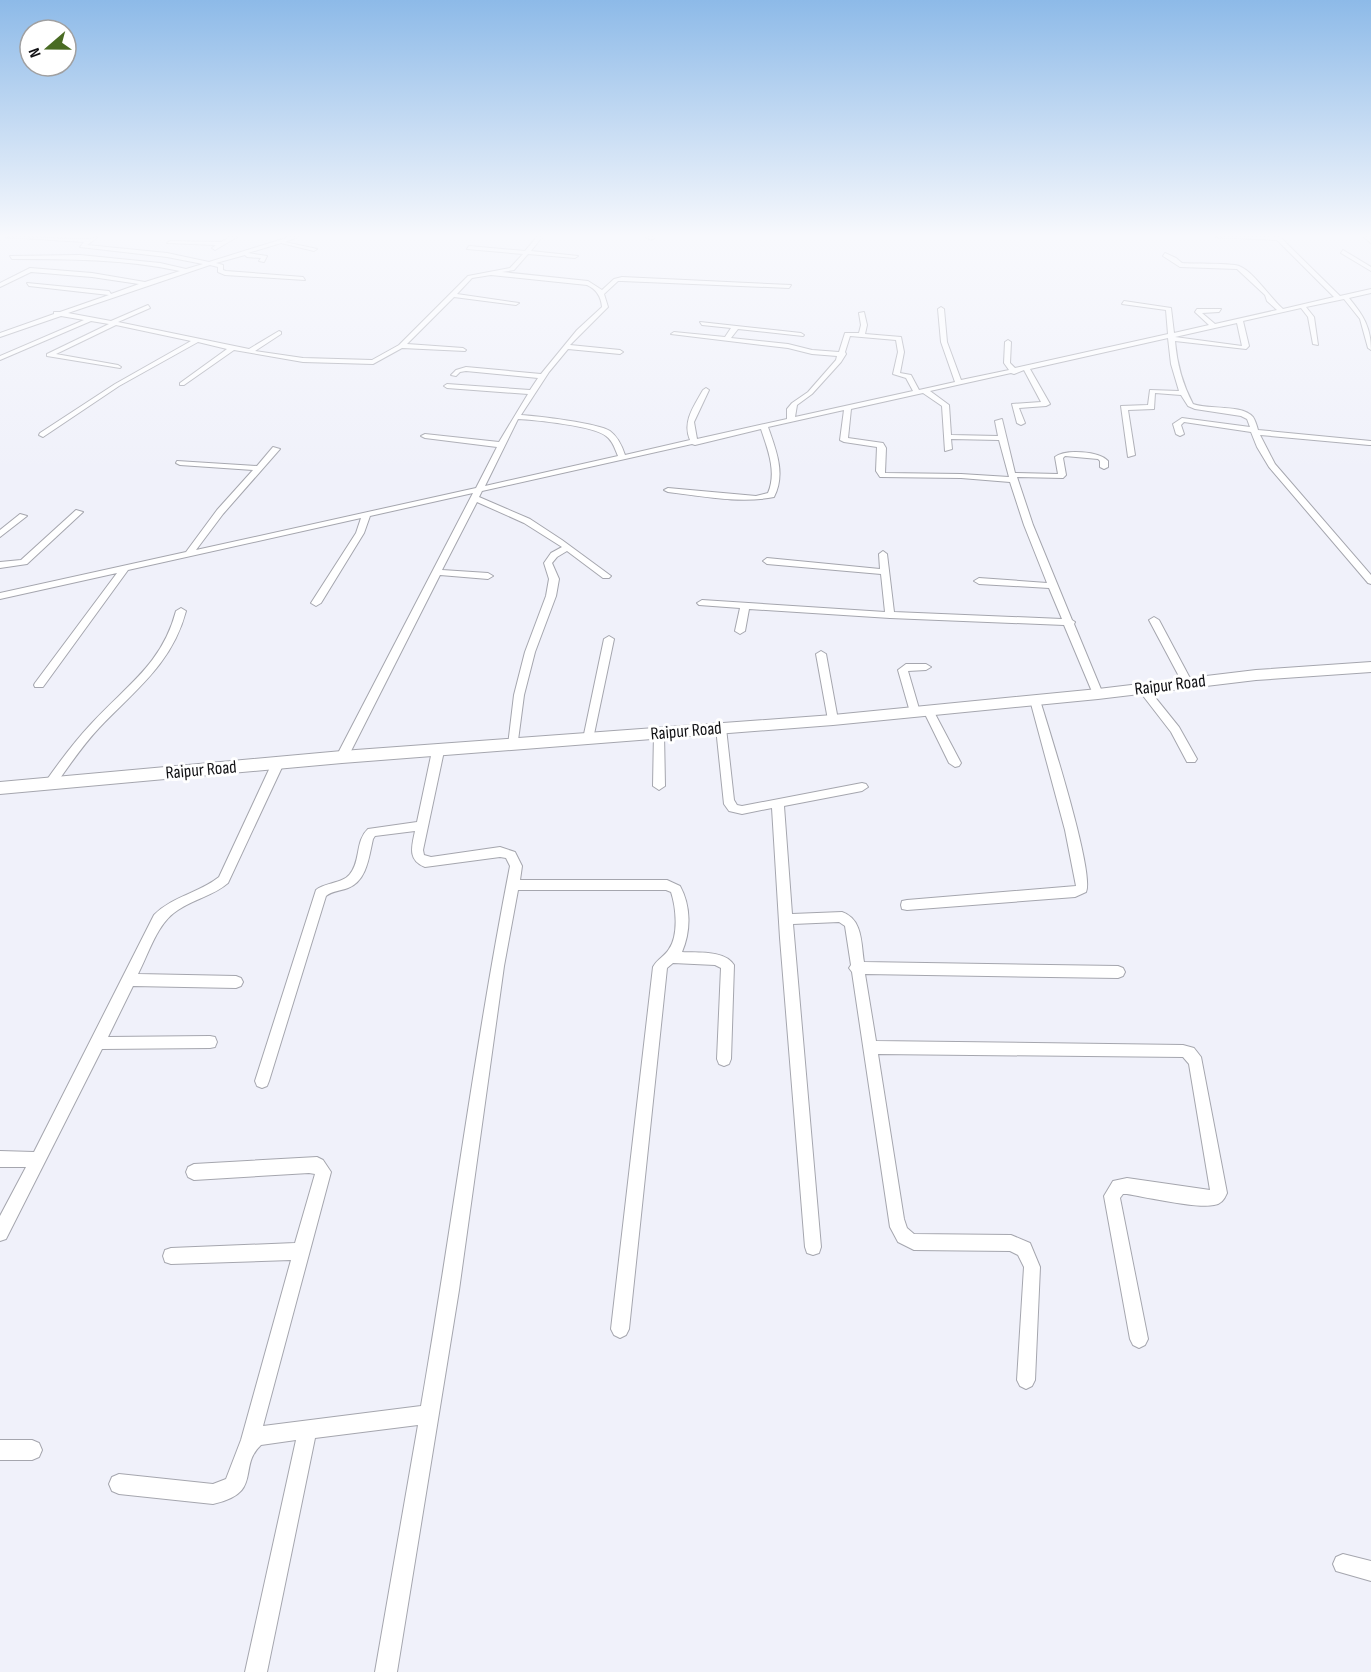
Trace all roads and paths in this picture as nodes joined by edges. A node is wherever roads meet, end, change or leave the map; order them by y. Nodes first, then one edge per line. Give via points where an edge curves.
1 (51, 315) edge
2 (68, 315) edge
3 (131, 315) edge
4 (433, 315) edge
5 (597, 315) edge
6 (862, 315) edge
7 (942, 315) edge
8 (1169, 315) edge
9 (1202, 315) edge
10 (1269, 315) edge
11 (1309, 315) edge
12 (1359, 315) edge
13 (90, 319) junction
14 (1240, 321) junction
15 (114, 323) junction
16 (702, 323) dead end
17 (737, 327) junction
18 (1215, 327) junction
19 (279, 333) dead end
20 (0, 334) edge
21 (674, 334) dead end
22 (862, 334) junction
23 (801, 335) dead end
24 (1170, 338) junction
25 (727, 340) junction
26 (196, 341) junction
27 (1008, 342) dead end
28 (1316, 344) dead end
29 (401, 346) junction
30 (567, 346) junction
31 (1371, 348) edge
32 (231, 349) junction
33 (463, 350) dead end
34 (249, 352) junction
35 (620, 352) dead end
36 (843, 354) junction
37 (0, 358) edge
38 (118, 367) dead end
39 (1028, 369) junction
40 (1014, 372) junction
41 (453, 375) dead end
42 (542, 376) junction
43 (182, 384) dead end
44 (959, 384) junction
45 (447, 386) dead end
46 (706, 390) dead end
47 (531, 392) junction
48 (921, 392) junction
49 (1184, 393) junction
50 (848, 408) junction
51 (516, 417) junction
52 (999, 420) dead end
53 (791, 421) junction
54 (1021, 423) dead end
55 (764, 427) junction
56 (1254, 431) junction
57 (1180, 434) dead end
58 (43, 435) dead end
59 (425, 436) dead end
60 (947, 436) junction
61 (1002, 438) junction
62 (695, 442) junction
63 (1369, 444) dead end
64 (501, 445) junction
65 (276, 449) dead end
66 (948, 449) dead end
67 (1131, 455) dead end
68 (622, 459) junction
69 (180, 464) dead end
70 (1104, 466) dead end
71 (258, 468) junction
72 (1015, 478) junction
73 (668, 490) dead end
74 (476, 494) junction
75 (79, 512) dead end
76 (366, 515) junction
77 (22, 516) dead end
78 (0, 534) edge
79 (567, 548) junction
80 (883, 554) dead end
81 (188, 555) junction
82 (767, 561) dead end
83 (0, 565) edge
84 (124, 569) junction
85 (436, 572) junction
86 (884, 572) junction
87 (488, 576) dead end
88 (606, 576) dead end
89 (979, 581) dead end
90 (1371, 581) edge
91 (1054, 586) junction
92 (0, 596) edge
93 (316, 603) dead end
94 (702, 603) dead end
95 (744, 606) junction
96 (181, 611) dead end
97 (890, 615) junction
98 (1154, 620) dead end
99 (1070, 622) junction
100 (740, 631) dead end
101 (609, 639) dead end
102 (821, 654) dead end
103 (926, 667) dead end
104 (1371, 667) edge
105 (1187, 682) junction
106 (39, 685) dead end
107 (1142, 688) junction
108 (1098, 694) junction
109 (1035, 700) junction
110 (922, 711) junction
111 (833, 720) junction
112 (721, 728) junction
113 (659, 733) junction
114 (588, 739) junction
115 (513, 745) junction
116 (438, 751) junction
117 (342, 758) junction
118 (1191, 759) dead end
119 (278, 763) junction
120 (955, 763) dead end
121 (50, 784) junction
122 (659, 786) dead end
123 (862, 787) dead end
124 (0, 788) edge
125 (778, 804) junction
126 (423, 826) junction
127 (514, 885) junction
128 (907, 905) dead end
129 (786, 918) junction
130 (671, 957) junction
131 (856, 968) junction
132 (1118, 972) dead end
133 (129, 980) junction
134 (236, 982) dead end
135 (210, 1042) dead end
136 (97, 1043) junction
137 (871, 1047) junction
138 (724, 1059) dead end
139 (262, 1081) dead end
140 (0, 1159) edge
141 (39, 1160) junction
142 (194, 1172) dead end
143 (0, 1233) edge
144 (813, 1247) dead end
145 (302, 1251) junction
146 (171, 1256) dead end
147 (620, 1329) dead end
148 (1139, 1339) dead end
149 (1026, 1380) dead end
150 (430, 1414) junction
151 (308, 1428) junction
152 (249, 1444) junction
153 (0, 1450) edge
154 (33, 1450) dead end
155 (119, 1484) dead end
156 (1343, 1564) dead end
157 (1371, 1571) edge
158 (256, 1672) edge
159 (386, 1672) edge

1 - 20 street
2 - 13 street
3 - 15 street
4 - 29 street
5 - 30 street
6 - 22 street
7 - 44 street via 944,342
8 - 24 street
9 - 18 street
10 - 14 street
11 - 28 street
12 - 31 street
13 - 15 street
13 - 37 street
14 - 18 street
14 - 24 street via 1244,348
15 - 26 street
15 - 38 street via 49,355
16 - 17 street
17 - 23 street
17 - 25 street
18 - 24 street
19 - 34 street
21 - 25 street
22 - 36 street via 845,334
22 - 48 street via 899,338 901,352 896,374 909,376
24 - 39 street
24 - 49 street
25 - 36 street
26 - 32 street
26 - 58 street via 117,385
27 - 40 street via 1007,363
29 - 33 street
29 - 34 street via 379,361 368,363
30 - 35 street
30 - 42 street
32 - 34 street
32 - 43 street
36 - 53 street via 810,393 793,406
39 - 40 street
39 - 54 street via 1046,404 1015,406
40 - 44 street
41 - 42 street via 466,369
42 - 47 street
44 - 48 street
45 - 47 street
46 - 62 street via 690,423 689,432
47 - 51 street
48 - 50 street
48 - 60 street via 945,405
49 - 56 street via 1196,408 1247,415
49 - 67 street via 1152,391 1151,406 1124,408
50 - 53 street
50 - 72 street via 844,440 880,445 883,475
51 - 64 street
51 - 68 street via 602,430 616,441
52 - 61 street
53 - 55 street
55 - 62 street
55 - 73 street via 774,455 776,480 771,495 756,498
56 - 57 street via 1182,420 1177,422
56 - 63 street
56 - 90 street via 1272,465
59 - 64 street
60 - 61 street
60 - 66 street
61 - 72 street
62 - 68 street
64 - 74 street
65 - 71 street
68 - 74 street
69 - 71 street
70 - 72 street via 1100,457 1064,454 1059,457 1060,476
71 - 81 street
72 - 91 street via 1030,530
74 - 76 street
74 - 79 street via 512,511
74 - 85 street
75 - 83 street via 24,562
76 - 81 street
76 - 93 street via 360,533
77 - 78 street
79 - 88 street
79 - 115 street via 548,563 554,579 551,596 519,695
80 - 86 street
81 - 84 street
82 - 86 street
84 - 92 street
84 - 106 street
85 - 87 street
85 - 117 street
86 - 97 street
89 - 91 street
91 - 99 street
94 - 95 street
95 - 97 street
95 - 100 street
96 - 121 street via 177,629 152,670 81,741
97 - 99 street
98 - 105 street
99 - 108 street
101 - 114 street
102 - 111 street
103 - 110 street via 903,670
104 - 105 main road, Raipur Road
105 - 107 main road, Raipur Road
107 - 108 main road, Raipur Road
107 - 118 street via 1175,730
108 - 109 main road, Raipur Road
109 - 110 main road, Raipur Road
109 - 128 street via 1084,884 1082,889 1029,897
110 - 111 main road, Raipur Road
110 - 120 street
111 - 112 main road, Raipur Road
112 - 113 main road, Raipur Road
112 - 125 street via 730,806 742,810
113 - 114 main road, Raipur Road
113 - 122 street
114 - 115 main road, Raipur Road
115 - 116 main road, Raipur Road
116 - 117 main road, Raipur Road
116 - 126 street
117 - 119 main road, Raipur Road
119 - 121 main road, Raipur Road
119 - 133 street via 224,880 164,912
121 - 124 main road, Raipur Road
123 - 125 street
125 - 129 street
126 - 127 street via 417,850 422,861 491,851 507,853 516,866
126 - 139 street via 369,834 357,878 320,894
127 - 130 street via 672,886 679,894 682,913 677,949
127 - 150 street via 497,966
129 - 131 street via 847,919
129 - 144 street
130 - 138 street via 717,960 727,965
130 - 147 street via 660,968
131 - 132 street
131 - 137 street
133 - 134 street
133 - 136 street
135 - 136 street
136 - 141 street
137 - 148 street via 1183,1051 1193,1056 1219,1193 1207,1198 1127,1186 1119,1187 1112,1196
137 - 149 street via 901,1233 914,1242 1011,1244 1024,1249 1029,1258 1033,1277
140 - 141 street
141 - 143 street
142 - 145 street via 309,1165 322,1168
145 - 146 street
145 - 152 street
150 - 151 street
150 - 159 street
151 - 152 street via 261,1434
151 - 158 street
152 - 155 street via 237,1483 226,1492
153 - 154 street
156 - 157 street

